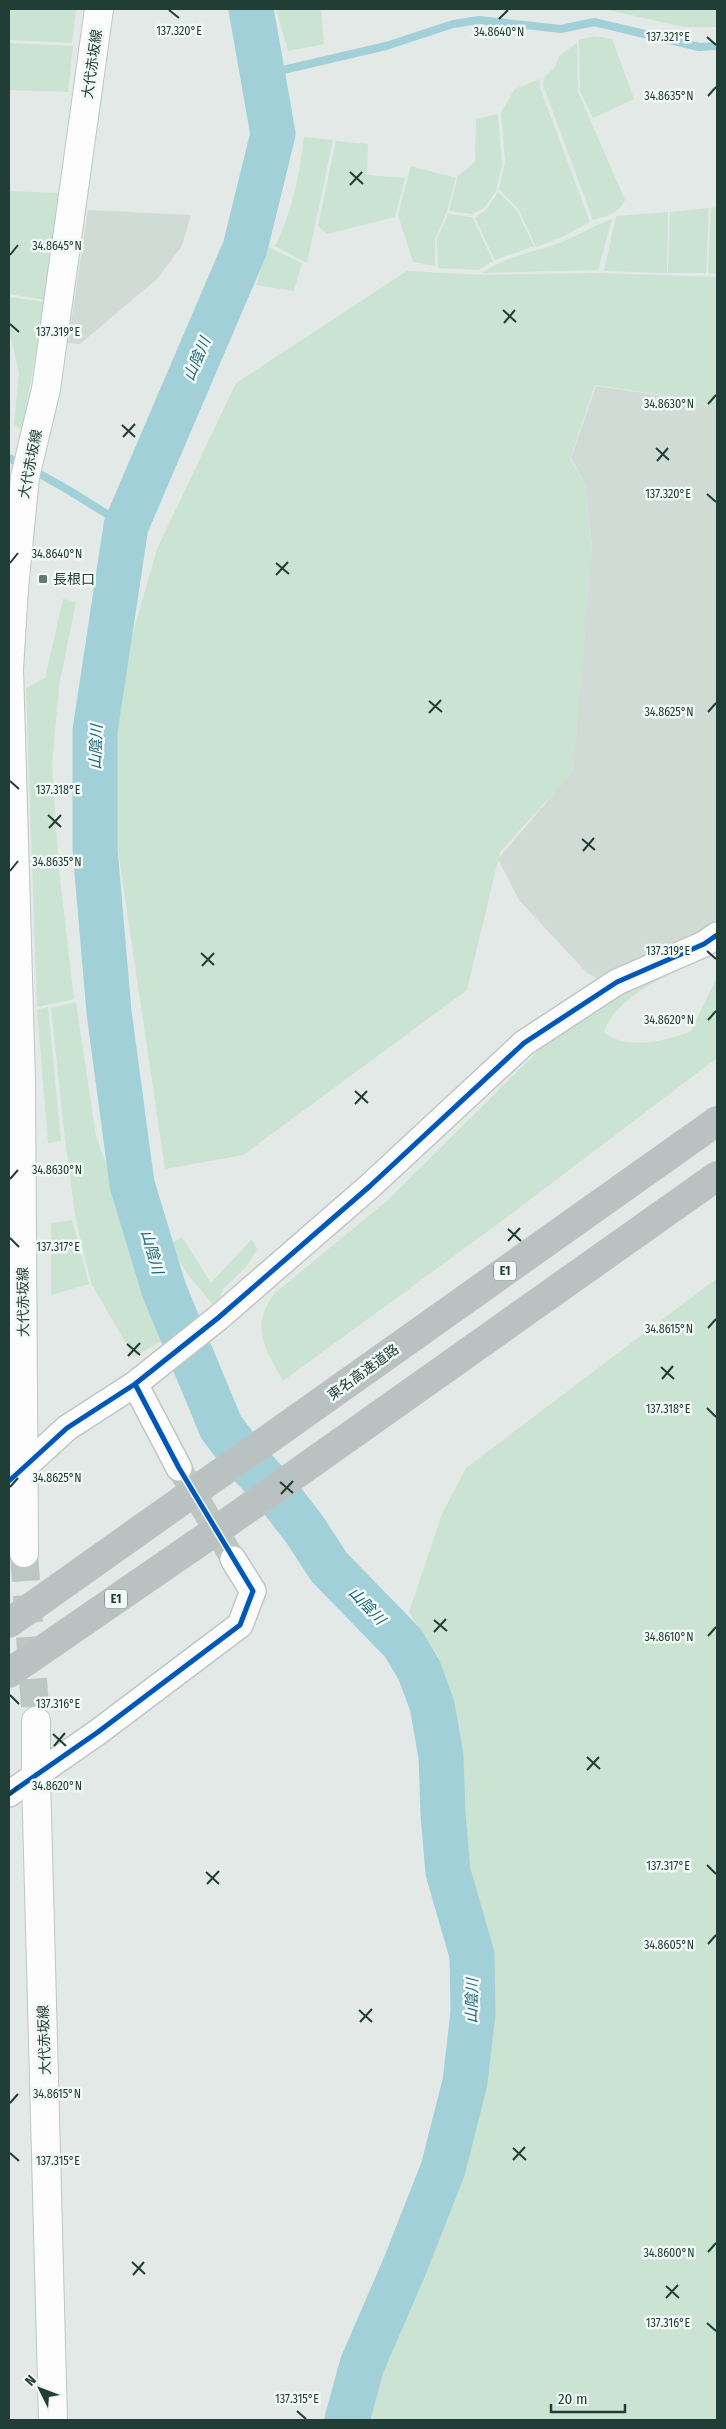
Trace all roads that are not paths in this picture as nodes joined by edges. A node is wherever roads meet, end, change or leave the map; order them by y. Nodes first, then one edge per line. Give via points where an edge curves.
1 (99, 9) edge
2 (17, 472) edge
3 (717, 935) edge
4 (717, 1121) edge
5 (717, 1176) edge
6 (142, 1378) junction
7 (179, 1468) tunnel mouth
8 (15, 1474) edge
9 (24, 1553) tunnel mouth
10 (233, 1559) tunnel mouth
11 (9, 1623) edge
12 (9, 1673) edge
13 (36, 1721) tunnel mouth
14 (36, 1777) junction
15 (9, 1794) edge
16 (53, 2420) edge

1 - 2 main road, 大代赤坂線 via 46,388
2 - 8 main road, 大代赤坂線 via 9,669 21,1081 24,1420
3 - 6 street via 704,944 617,982 524,1043 370,1186
4 - 11 highway, 東名高速道路 / E1
5 - 12 highway, E1
6 - 7 street
6 - 8 street via 67,1428
8 - 9 main road, 大代赤坂線
10 - 14 street via 253,1591 240,1625
13 - 14 main road, 大代赤坂線
14 - 15 street
14 - 16 main road, 大代赤坂線

